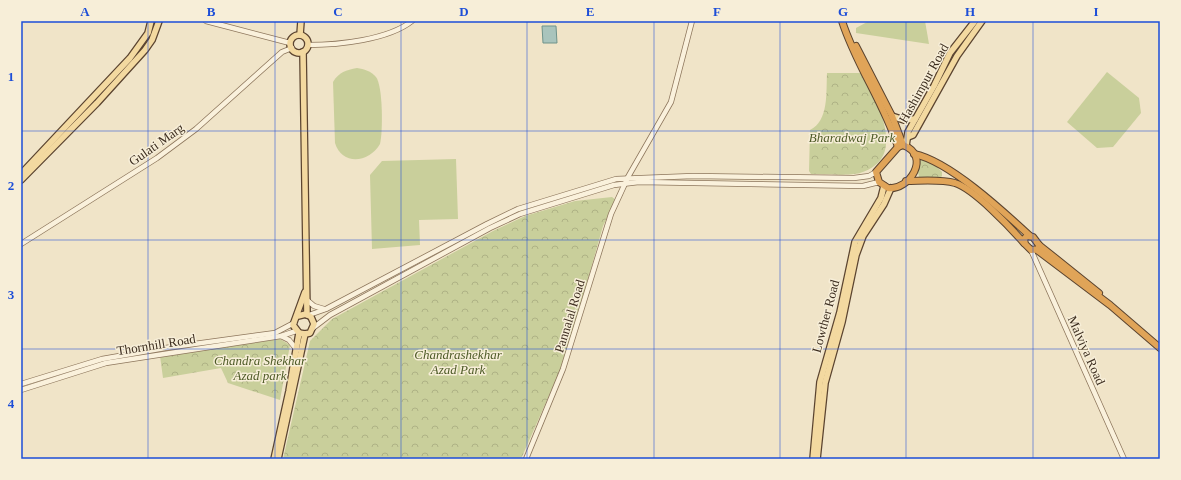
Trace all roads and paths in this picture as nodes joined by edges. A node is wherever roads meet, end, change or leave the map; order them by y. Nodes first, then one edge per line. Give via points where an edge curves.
1 (151, 21) edge
2 (159, 21) edge
3 (206, 21) edge
4 (301, 21) edge
5 (412, 21) edge
6 (692, 21) edge
7 (844, 21) edge
8 (975, 21) edge
9 (982, 21) edge
10 (300, 35) junction
11 (308, 44) junction
12 (291, 46) junction
13 (302, 52) junction
14 (892, 116) junction
15 (915, 119) junction
16 (908, 137) junction
17 (903, 146) junction
18 (914, 154) junction
19 (876, 172) junction
20 (21, 174) edge
21 (628, 177) junction
22 (21, 180) edge
23 (906, 181) junction
24 (626, 183) junction
25 (882, 184) junction
26 (891, 188) junction
27 (1030, 236) junction
28 (1024, 243) junction
29 (21, 244) edge
30 (1036, 248) junction
31 (306, 286) junction
32 (307, 300) junction
33 (326, 310) junction
34 (308, 315) junction
35 (298, 316) junction
36 (294, 323) junction
37 (313, 328) junction
38 (300, 333) junction
39 (282, 336) junction
40 (1160, 342) edge
41 (1160, 348) edge
42 (297, 350) junction
43 (21, 384) edge
44 (21, 390) edge
45 (274, 459) edge
46 (278, 459) edge
47 (526, 459) edge
48 (813, 459) edge
49 (818, 459) edge
50 (1124, 459) edge

1 - 20 main road via 148,33 130,58
2 - 22 main road via 145,50
3 - 12 street
4 - 10 main road
5 - 11 street via 373,38
6 - 21 street, Pannalal Road via 671,102
7 - 14 highway
7 - 17 highway via 862,70
8 - 15 main road, Hashimpur Road via 950,53
9 - 16 main road via 956,56 913,135
10 - 11 main road via 306,38
10 - 12 main road via 294,37
11 - 13 main road
12 - 13 main road via 296,52
12 - 29 street, Gulati Marg via 196,129 157,158
13 - 31 main road
14 - 15 main road via 904,120
14 - 17 highway
15 - 16 main road, Hashimpur Road
16 - 17 main road, Hashimpur Road
17 - 18 highway via 910,148
17 - 19 highway
18 - 23 highway via 917,168 913,176
18 - 27 highway via 927,156 945,168 994,204
19 - 21 street via 869,176 854,178
19 - 25 highway
21 - 24 street, Pannalal Road
21 - 33 street via 518,209
23 - 26 highway
23 - 28 highway via 943,181 956,184 995,212
24 - 25 street via 863,186
24 - 37 street via 520,214 330,314
24 - 47 street, Pannalal Road via 607,223 563,369
25 - 26 highway
25 - 48 main road, Lowther Road via 881,198 855,242 840,312 822,375
26 - 49 main road, Lowther Road via 884,204 863,236 856,255 842,322 825,383
27 - 28 highway via 1024,237
27 - 30 highway via 1037,240
28 - 30 highway
30 - 40 highway
30 - 41 highway
30 - 50 street, Malviya Road
31 - 32 main road
31 - 35 main road
32 - 33 street
32 - 34 main road
33 - 34 street
34 - 35 main road
34 - 37 main road via 313,320
35 - 36 main road
36 - 38 main road
36 - 43 street, Thornhill Road via 275,333 102,359
37 - 38 main road via 310,333
38 - 39 street, Thornhill Road
38 - 42 main road
38 - 46 main road
39 - 42 street
39 - 44 street, Thornhill Road via 106,363
42 - 45 main road

